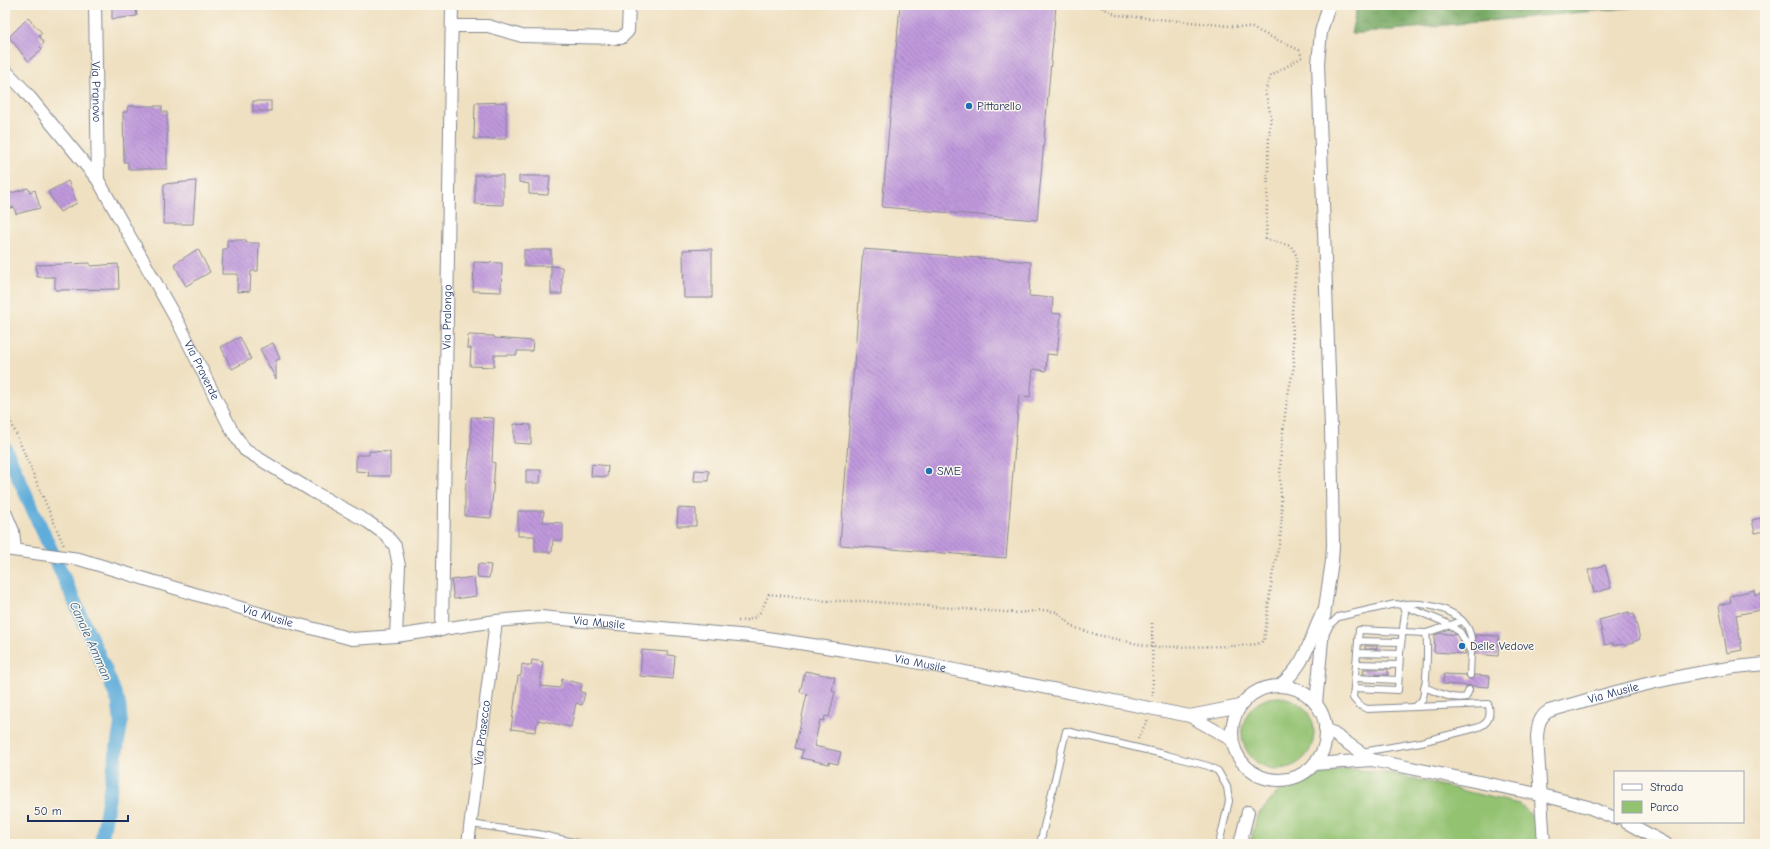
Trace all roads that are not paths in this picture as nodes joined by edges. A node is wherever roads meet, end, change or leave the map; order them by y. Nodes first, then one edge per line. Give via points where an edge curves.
1 (94, 5) edge
2 (452, 5) edge
3 (629, 5) edge
4 (1329, 5) edge
5 (452, 26) junction
6 (5, 70) edge
7 (98, 180) junction
8 (5, 512) edge
9 (10, 549) edge
10 (1402, 605) junction
11 (1325, 608) junction
12 (496, 621) junction
13 (1462, 621) junction
14 (1451, 625) junction
15 (442, 630) junction
16 (1402, 632) junction
17 (1426, 633) junction
18 (396, 636) junction
19 (1323, 638) junction
20 (1358, 641) junction
21 (1401, 642) junction
22 (1357, 652) junction
23 (1471, 652) junction
24 (1400, 654) junction
25 (1356, 664) junction
26 (1765, 664) edge
27 (1399, 665) junction
28 (1470, 675) dead end
29 (1355, 678) junction
30 (1398, 680) junction
31 (1279, 686) junction
32 (1424, 687) junction
33 (1354, 688) junction
34 (1316, 704) junction
35 (1469, 705) junction
36 (1240, 706) junction
37 (1415, 707) junction
38 (1190, 716) junction
39 (1325, 728) junction
40 (1232, 740) junction
41 (1360, 752) junction
42 (1372, 760) junction
43 (1314, 764) junction
44 (1542, 795) junction
45 (1248, 812) dead end
46 (1614, 818) edge
47 (1628, 823) edge
48 (471, 824) junction
49 (468, 844) edge
50 (582, 844) edge
51 (1040, 844) edge
52 (1219, 844) edge
53 (1240, 844) edge
54 (1544, 844) edge
55 (1666, 844) edge

1 - 7 street, Via Pranovo
2 - 5 street, Via Pralongo
3 - 5 street via 628,31 621,38 522,36 488,26
4 - 11 street via 1321,32 1318,63 1333,526 1332,561
5 - 15 street, Via Pralongo
6 - 7 street, Via Praverde
7 - 18 street, Via Praverde via 180,326 231,430 245,450 368,522 386,535 395,546 399,566
8 - 9 street, Via Musile via 13,531
9 - 18 street, Via Musile via 74,558 281,620 352,638
10 - 13 lane via 1428,605 1444,610
10 - 14 lane
10 - 16 lane via 1405,612
10 - 19 lane via 1395,604 1338,617
11 - 19 street
11 - 31 street via 1296,671
12 - 15 street, Via Musile
12 - 38 street, Via Musile via 540,617 761,637 889,658
12 - 48 street, Via Prasecco
13 - 14 lane
13 - 23 lane via 1470,633
14 - 17 lane
14 - 23 lane via 1460,632
15 - 18 street, Via Musile
16 - 17 lane
16 - 20 lane via 1359,630
16 - 21 lane
17 - 32 lane
19 - 34 street
20 - 21 lane
20 - 22 lane
21 - 24 lane
22 - 24 lane
22 - 25 lane
23 - 28 lane
24 - 27 lane
25 - 27 lane
25 - 29 lane
26 - 44 street, Via Musile via 1703,672 1633,686 1542,715 1537,737
27 - 30 lane
29 - 30 lane
29 - 33 lane
30 - 33 lane via 1398,690
31 - 34 street via 1300,691
31 - 36 street via 1260,690
32 - 35 lane via 1452,697 1463,698 1466,697 1469,688
32 - 37 lane via 1422,700
33 - 37 lane via 1353,698 1367,709
34 - 39 street
35 - 37 lane
35 - 41 lane via 1488,704 1490,717 1484,725 1421,742
36 - 38 street
36 - 40 street via 1234,719
38 - 40 street
39 - 41 street
39 - 43 street via 1324,747
40 - 43 street via 1238,757 1245,766 1267,779 1294,778
41 - 42 street
42 - 43 street
42 - 44 street
44 - 46 street via 1588,807
44 - 54 street
45 - 53 street
47 - 55 street
48 - 49 street, Via Prasecco
48 - 50 lane via 538,834
51 - 52 lane via 1066,731 1201,764 1221,774 1229,791 1229,801

